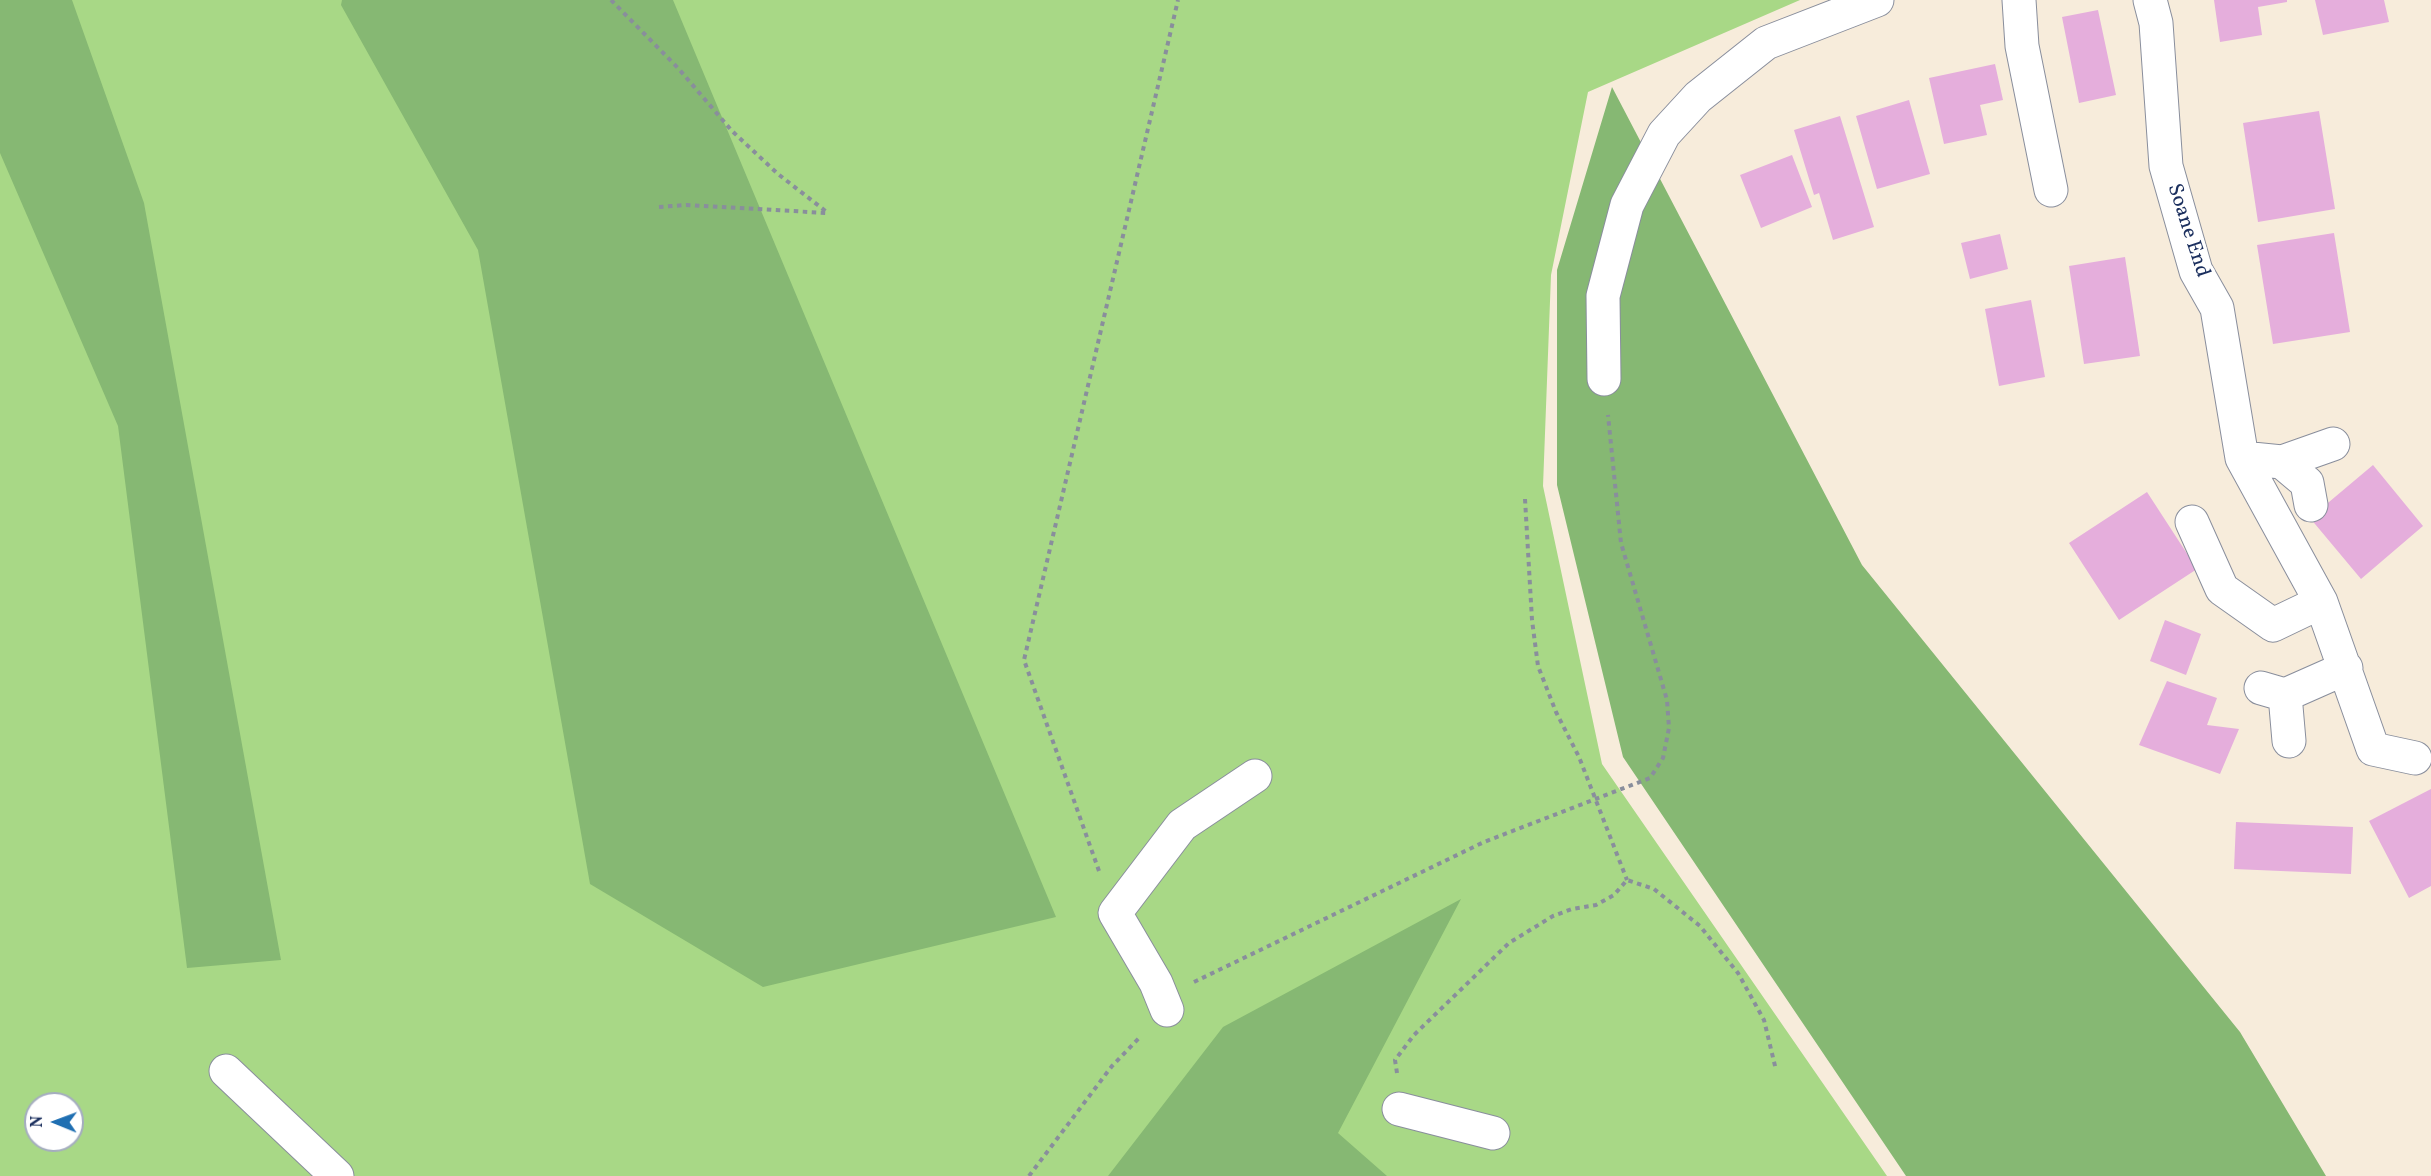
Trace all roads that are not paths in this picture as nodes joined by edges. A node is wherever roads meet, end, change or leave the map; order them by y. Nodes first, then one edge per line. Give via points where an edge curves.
1 (1876, 0) edge
2 (2019, 0) edge
3 (2150, 0) edge
4 (2051, 190) dead end
5 (1604, 379) road end
6 (2333, 444) dead end
7 (2242, 458) junction
8 (2282, 462) junction
9 (2311, 505) dead end
10 (2192, 522) dead end
11 (2321, 602) junction
12 (2346, 669) junction
13 (2289, 741) dead end
14 (2415, 758) dead end
15 (1255, 776) dead end
16 (1167, 1010) road end
17 (226, 1071) dead end
18 (1404, 1110) road end
19 (1493, 1133) dead end
20 (337, 1176) edge

1 - 5 street via 1766,43 1698,97 1664,135 1627,206 1603,296
2 - 4 street via 2022,46
3 - 7 street, Soane End via 2156,23 2166,166 2196,271 2217,308
6 - 8 street
7 - 8 street
7 - 11 street, Soane End
8 - 9 street via 2307,483
10 - 11 street via 2222,589 2273,625
11 - 12 street, Soane End
12 - 13 street via 2273,691
12 - 14 street, Soane End via 2373,749
15 - 16 street via 1182,825 1114,914 1156,982
17 - 20 street
18 - 19 street

